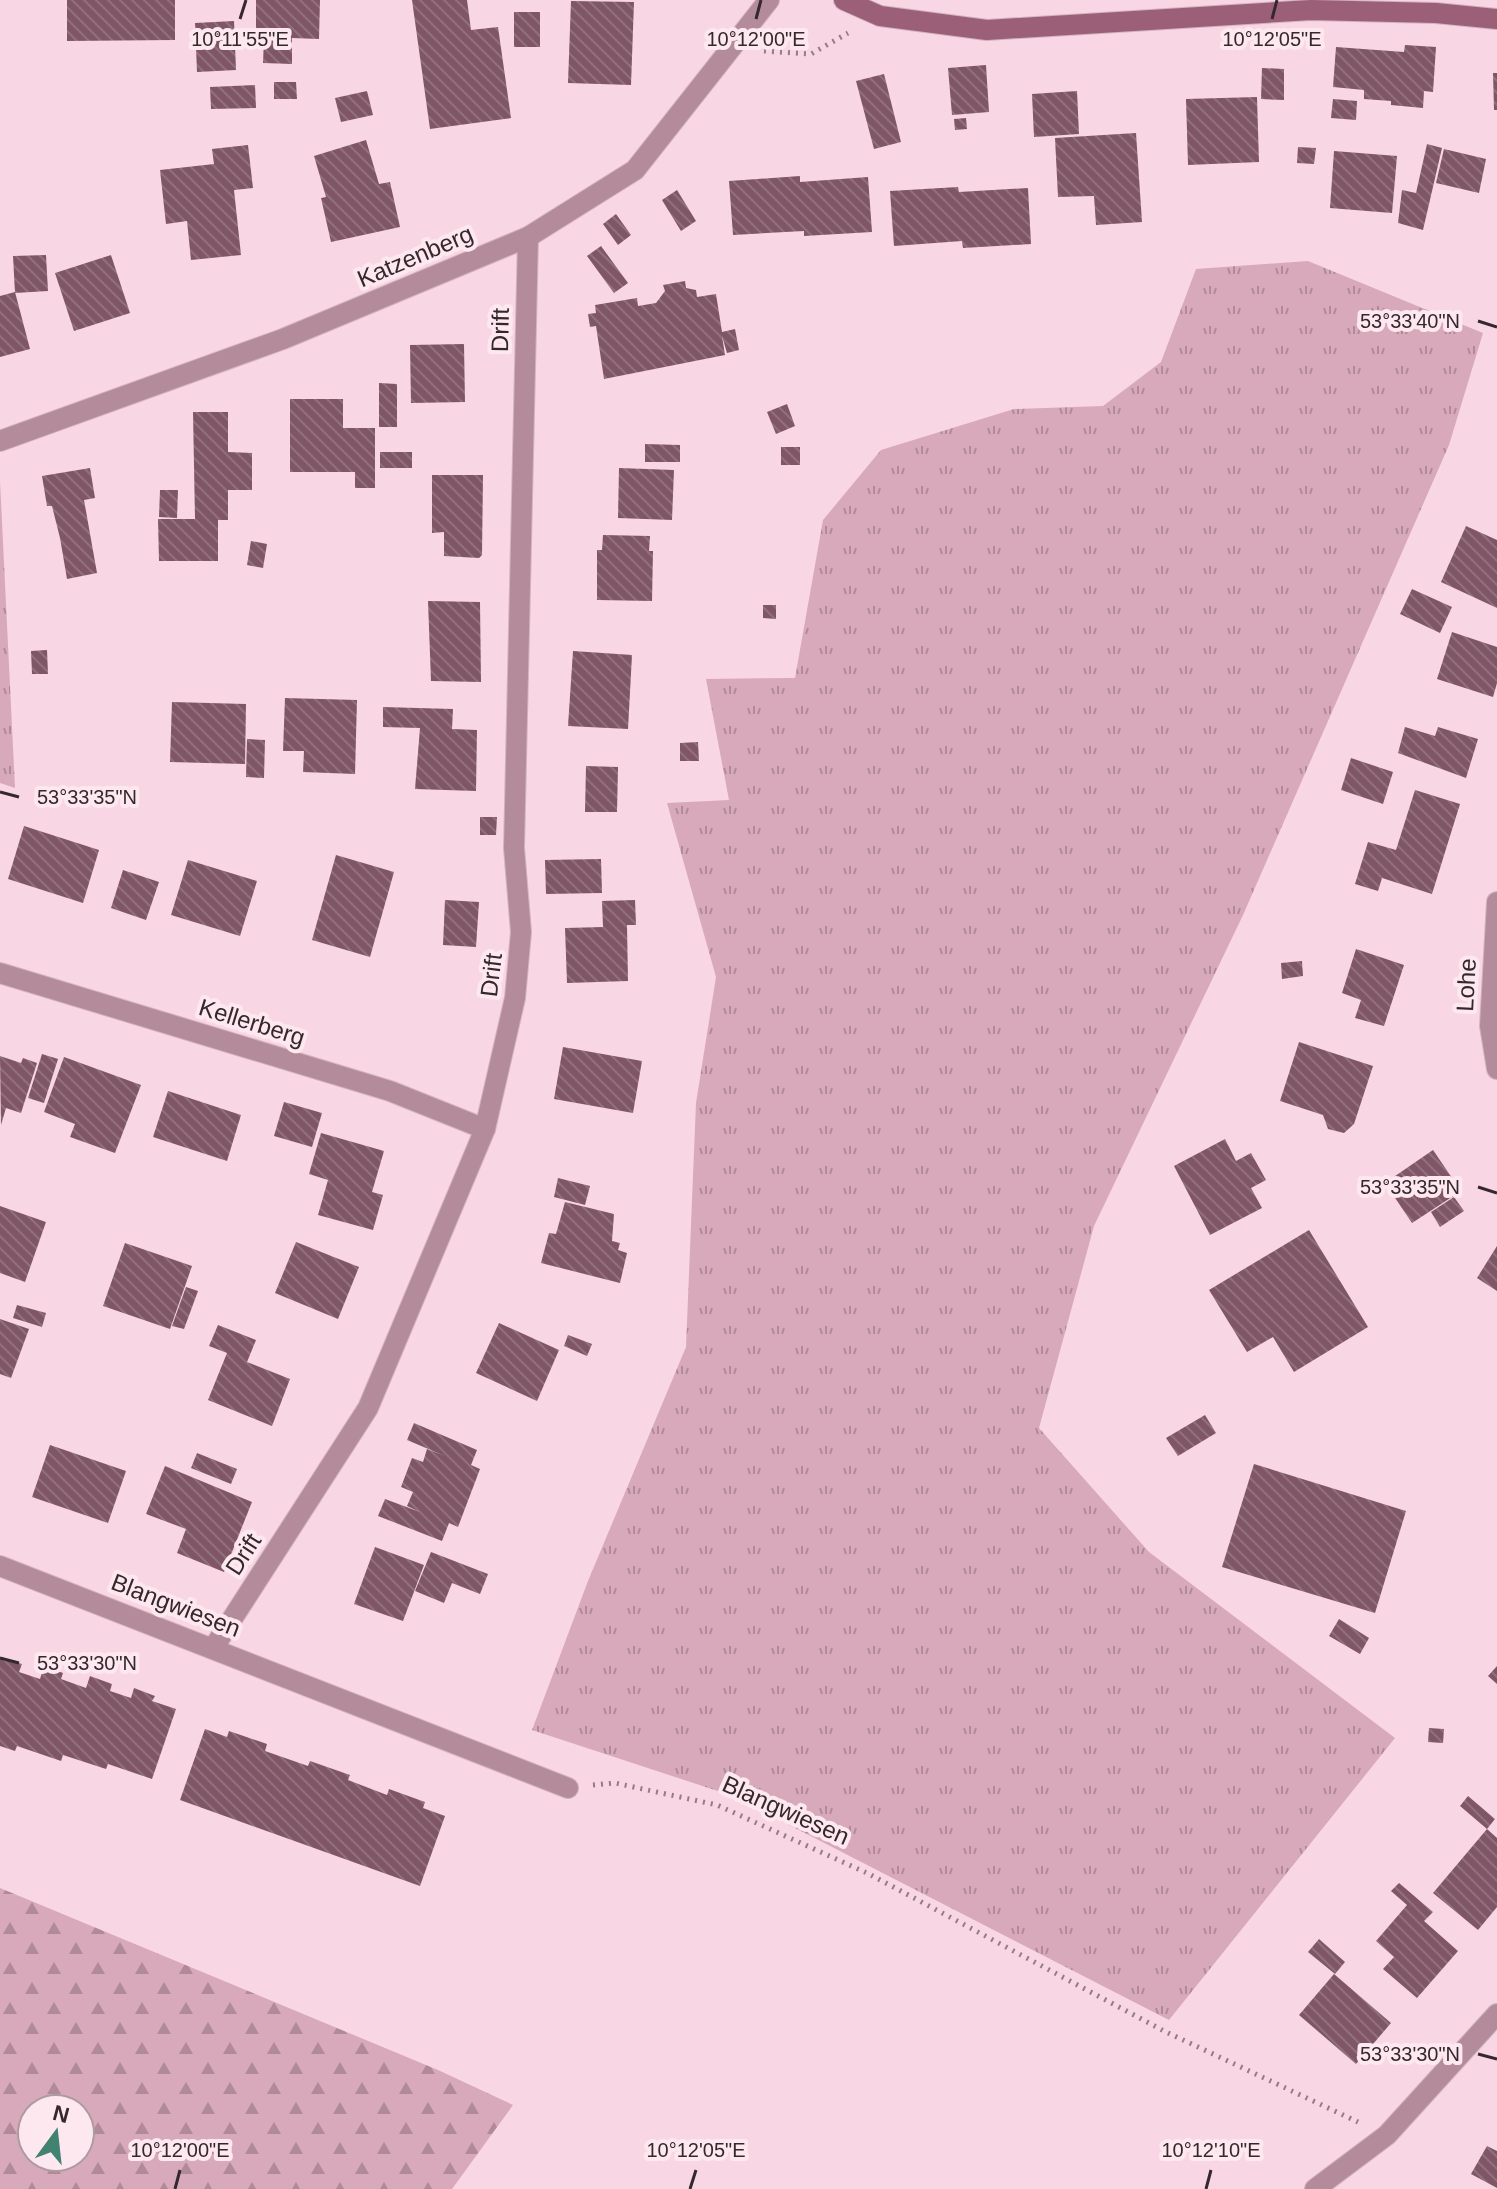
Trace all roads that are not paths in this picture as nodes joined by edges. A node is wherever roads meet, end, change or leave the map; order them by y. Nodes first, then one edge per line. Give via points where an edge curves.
1 (769, 0) edge
2 (844, 0) edge
3 (1497, 19) edge
4 (528, 237) junction
5 (0, 441) edge
6 (1497, 902) edge
7 (0, 973) edge
8 (1497, 1069) edge
9 (485, 1129) junction
10 (0, 1566) edge
11 (214, 1647) junction
12 (568, 1788) road end
13 (1497, 2014) edge
14 (1315, 2189) edge

1 - 4 street, Katzenberg via 635,170
2 - 3 street via 880,16 987,30 1311,10
4 - 5 street, Katzenberg via 283,339
4 - 9 street, Drift via 514,848 521,932 515,998
6 - 8 street, Lohe via 1490,1026
7 - 9 street, Kellerberg via 390,1091
9 - 11 street, Drift via 368,1408
10 - 11 street, Blangwiesen
11 - 12 street, Blangwiesen
13 - 14 street via 1387,2135

